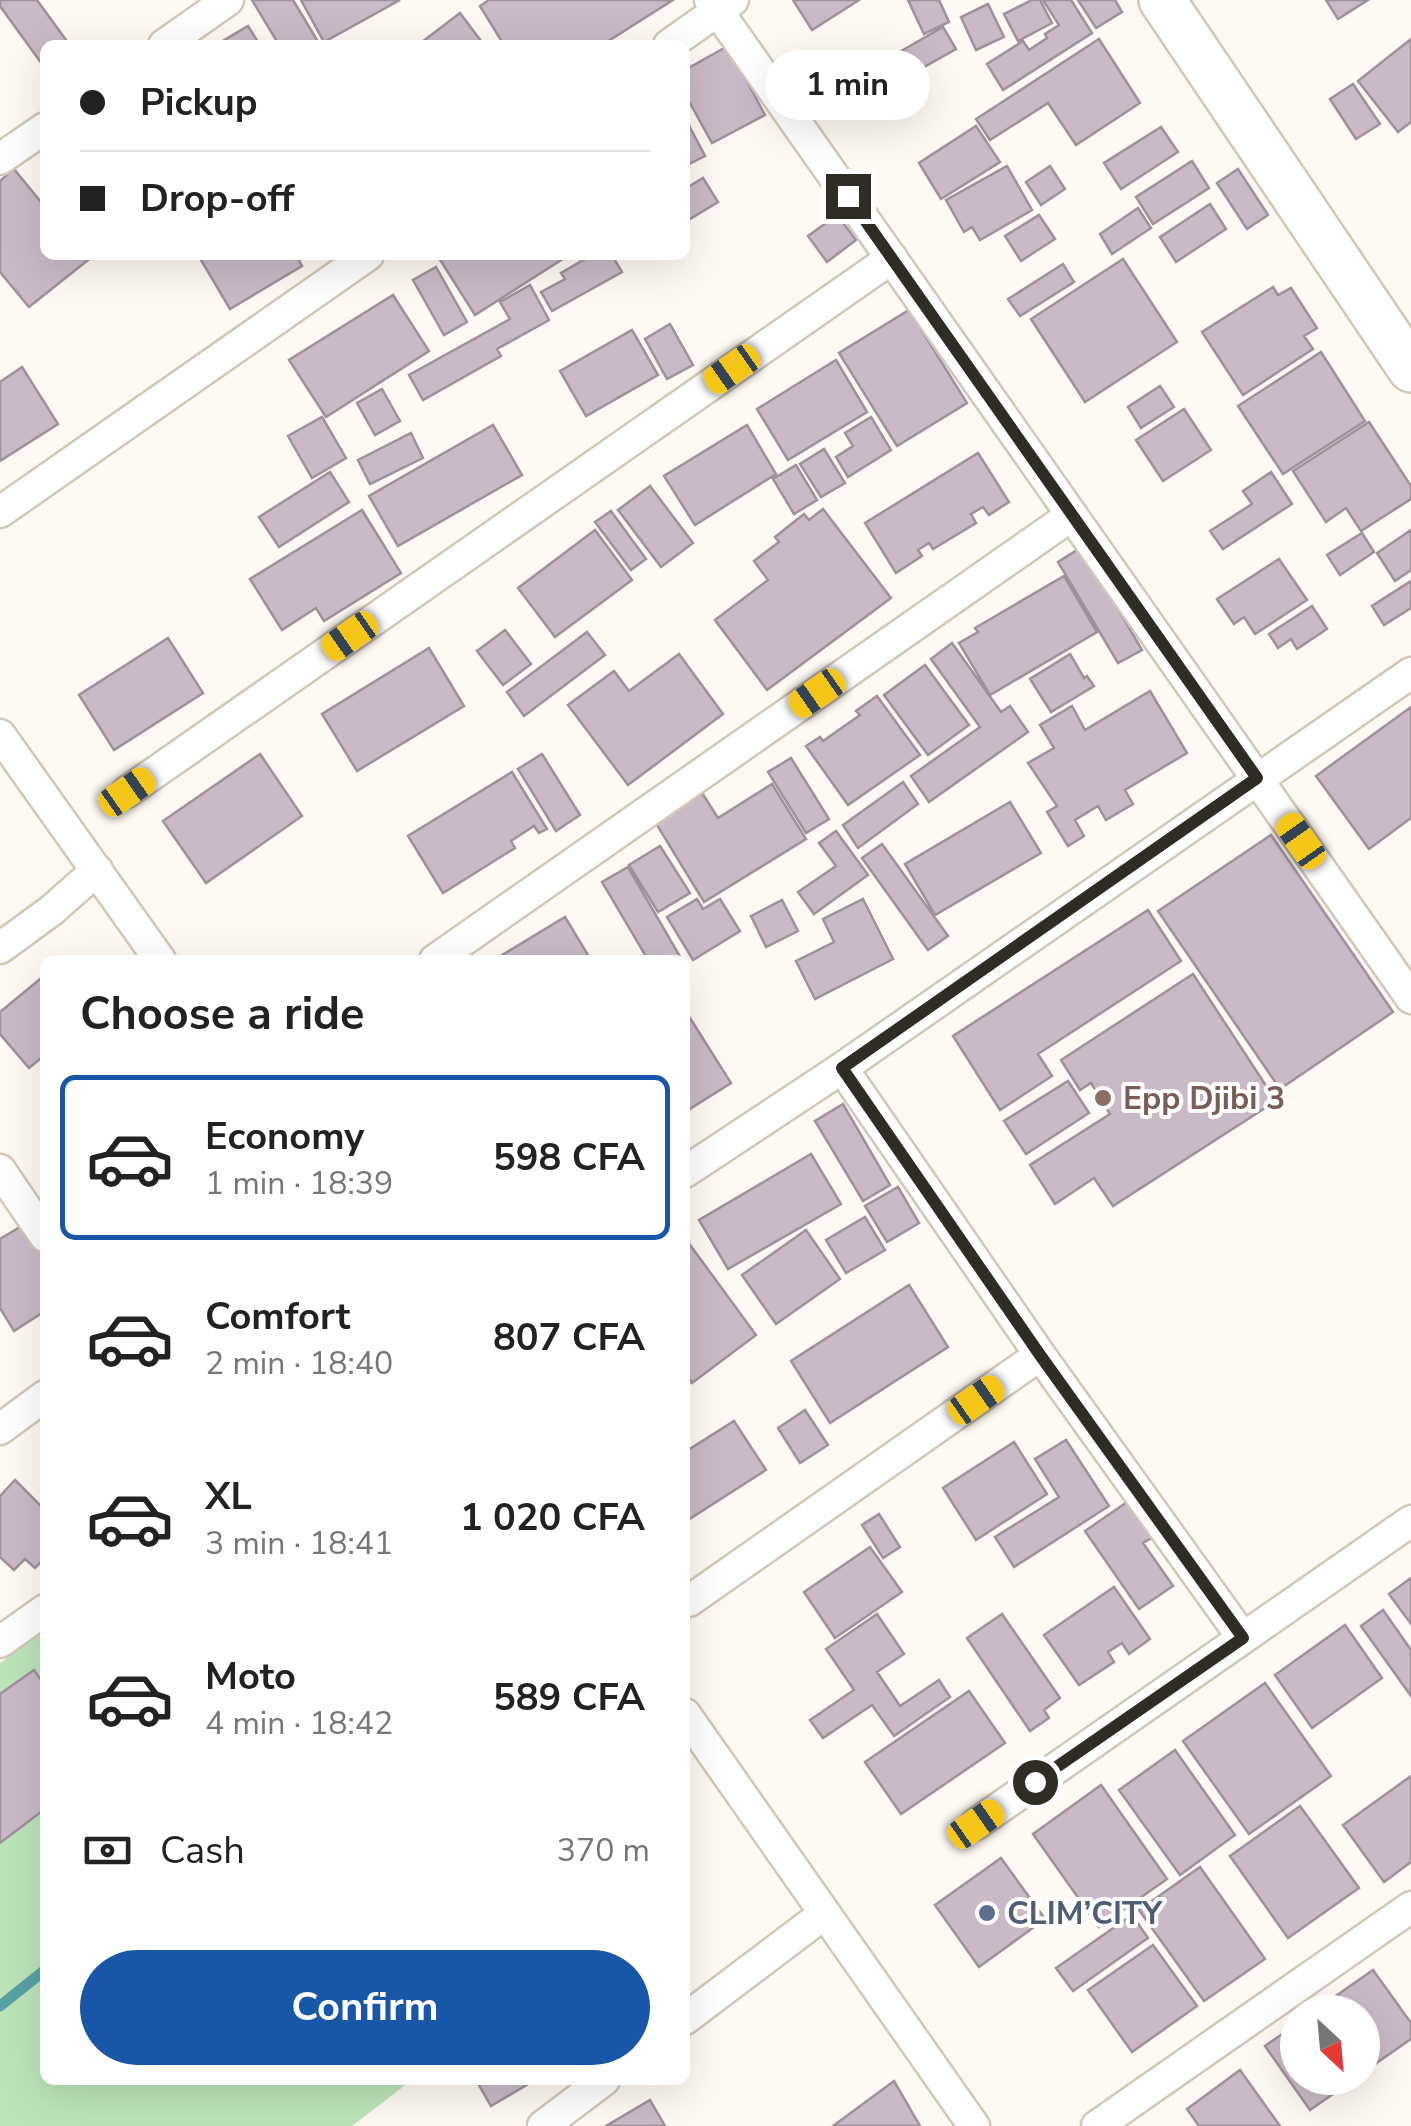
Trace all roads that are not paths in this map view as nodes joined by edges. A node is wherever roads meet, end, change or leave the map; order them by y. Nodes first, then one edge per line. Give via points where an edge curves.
1 (228, 0) edge
2 (1162, 0) edge
3 (720, 4) edge
4 (171, 40) edge
5 (675, 40) edge
6 (40, 132) edge
7 (0, 160) edge
8 (892, 258) junction
9 (361, 260) edge
10 (1411, 368) edge
11 (0, 512) edge
12 (1072, 515) junction
13 (1411, 673) edge
14 (0, 735) edge
15 (1257, 778) junction
16 (127, 792) dead end
17 (97, 870) junction
18 (0, 948) edge
19 (156, 955) edge
20 (442, 955) edge
21 (1411, 998) edge
22 (842, 1068) junction
23 (690, 1169) edge
24 (0, 1170) edge
25 (40, 1229) edge
26 (1040, 1355) junction
27 (40, 1400) edge
28 (0, 1429) edge
29 (1411, 1521) edge
30 (690, 1600) edge
31 (40, 1614) edge
32 (1243, 1638) junction
33 (0, 1642) edge
34 (690, 1721) edge
35 (976, 1824) dead end
36 (1411, 1906) edge
37 (824, 1914) junction
38 (690, 2014) edge
39 (597, 2085) edge
40 (543, 2126) edge
41 (974, 2126) edge
42 (1097, 2126) edge

1 - 4 street
2 - 10 street
3 - 5 street
3 - 8 street
6 - 7 street
8 - 12 street
8 - 16 street
9 - 11 street
12 - 15 street
12 - 20 street
13 - 15 street
14 - 17 street
15 - 21 street
15 - 22 street
17 - 18 street
17 - 19 street
22 - 23 street
22 - 26 street
24 - 25 street
26 - 30 street
26 - 32 street
27 - 28 street
29 - 32 street
31 - 33 street
32 - 35 street
34 - 37 street
36 - 42 street
37 - 38 street
37 - 41 street
39 - 40 street

